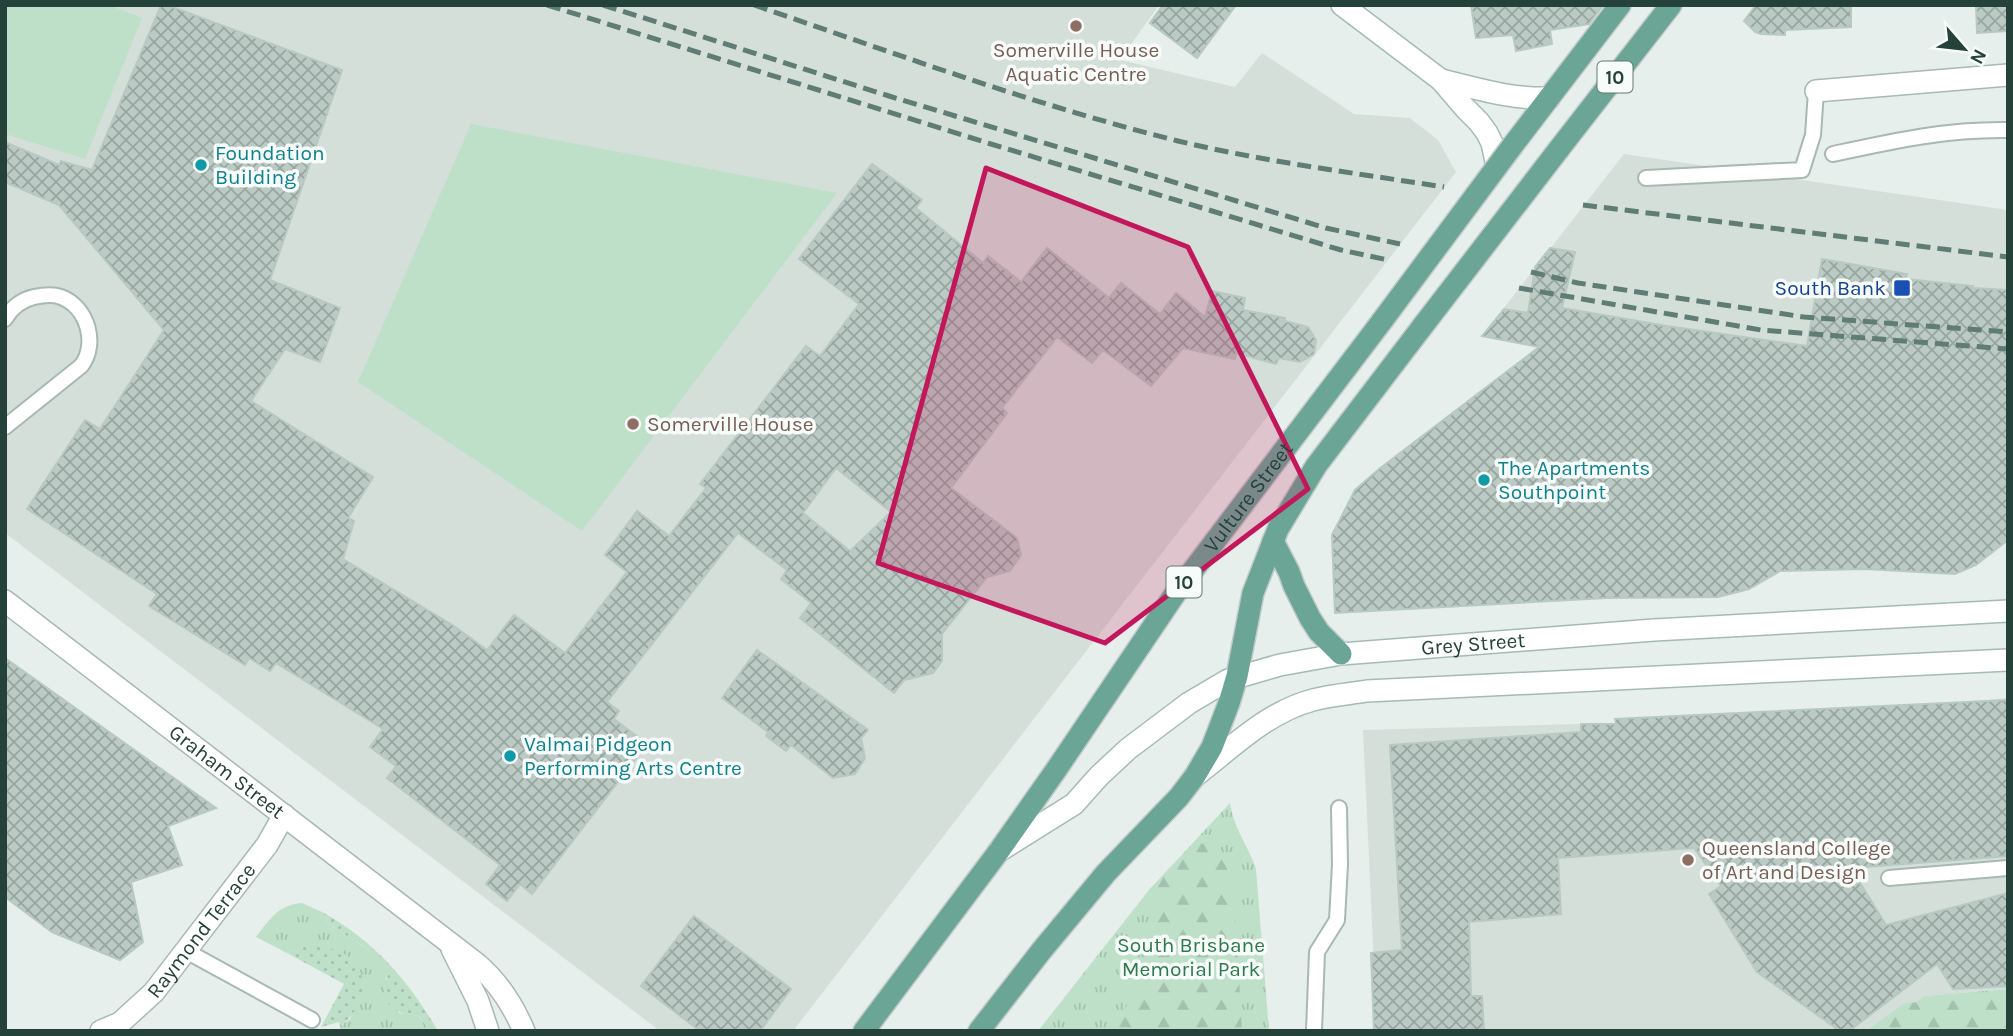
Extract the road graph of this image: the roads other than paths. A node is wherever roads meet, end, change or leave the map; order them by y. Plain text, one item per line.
1 (1342, 5) edge
2 (1620, 5) edge
3 (1671, 5) edge
4 (2008, 75) edge
5 (1441, 80) junction
6 (1816, 91) joint
7 (1549, 98) junction
8 (2008, 130) edge
9 (1502, 144) junction
10 (1833, 154) dead end
11 (1646, 178) dead end
12 (5, 319) edge
13 (5, 427) edge
14 (1273, 541) junction
15 (5, 601) edge
16 (2008, 611) edge
17 (1341, 654) junction
18 (2008, 660) edge
19 (1237, 677) junction
20 (1195, 775) junction
21 (1339, 808) dead end
22 (284, 815) junction
23 (999, 851) junction
24 (2008, 868) edge
25 (1889, 878) dead end
26 (447, 941) junction
27 (186, 951) junction
28 (312, 1020) dead end
29 (101, 1031) edge
30 (488, 1031) edge
31 (524, 1031) edge
32 (864, 1031) edge
33 (979, 1031) edge
34 (1314, 1031) edge

1 - 5 street
2 - 7 main road, Vulture Street / 10
3 - 14 main road, Vulture Street / 10, bridge
4 - 6 street
5 - 7 street
5 - 9 street
6 - 11 lane
7 - 9 main road, Vulture Street / 10
8 - 10 lane
9 - 23 main road, Vulture Street / 10, bridge
12 - 13 lane
14 - 17 main road
14 - 19 main road, Vulture Street / 10
15 - 22 street, Graham Street
16 - 17 street, Grey Street
17 - 19 street, Grey Street
18 - 20 street, Grey Street
19 - 20 main road, Vulture Street / 10
19 - 23 street, Grey Street
20 - 33 main road, Vulture Street / 10
21 - 34 lane
22 - 26 street, Graham Street
22 - 27 street, Raymond Terrace
23 - 32 main road, Vulture Street / 10
24 - 25 lane
26 - 30 street, Graham Street
26 - 31 street, Graham Street
27 - 28 lane
27 - 29 street, Raymond Terrace

